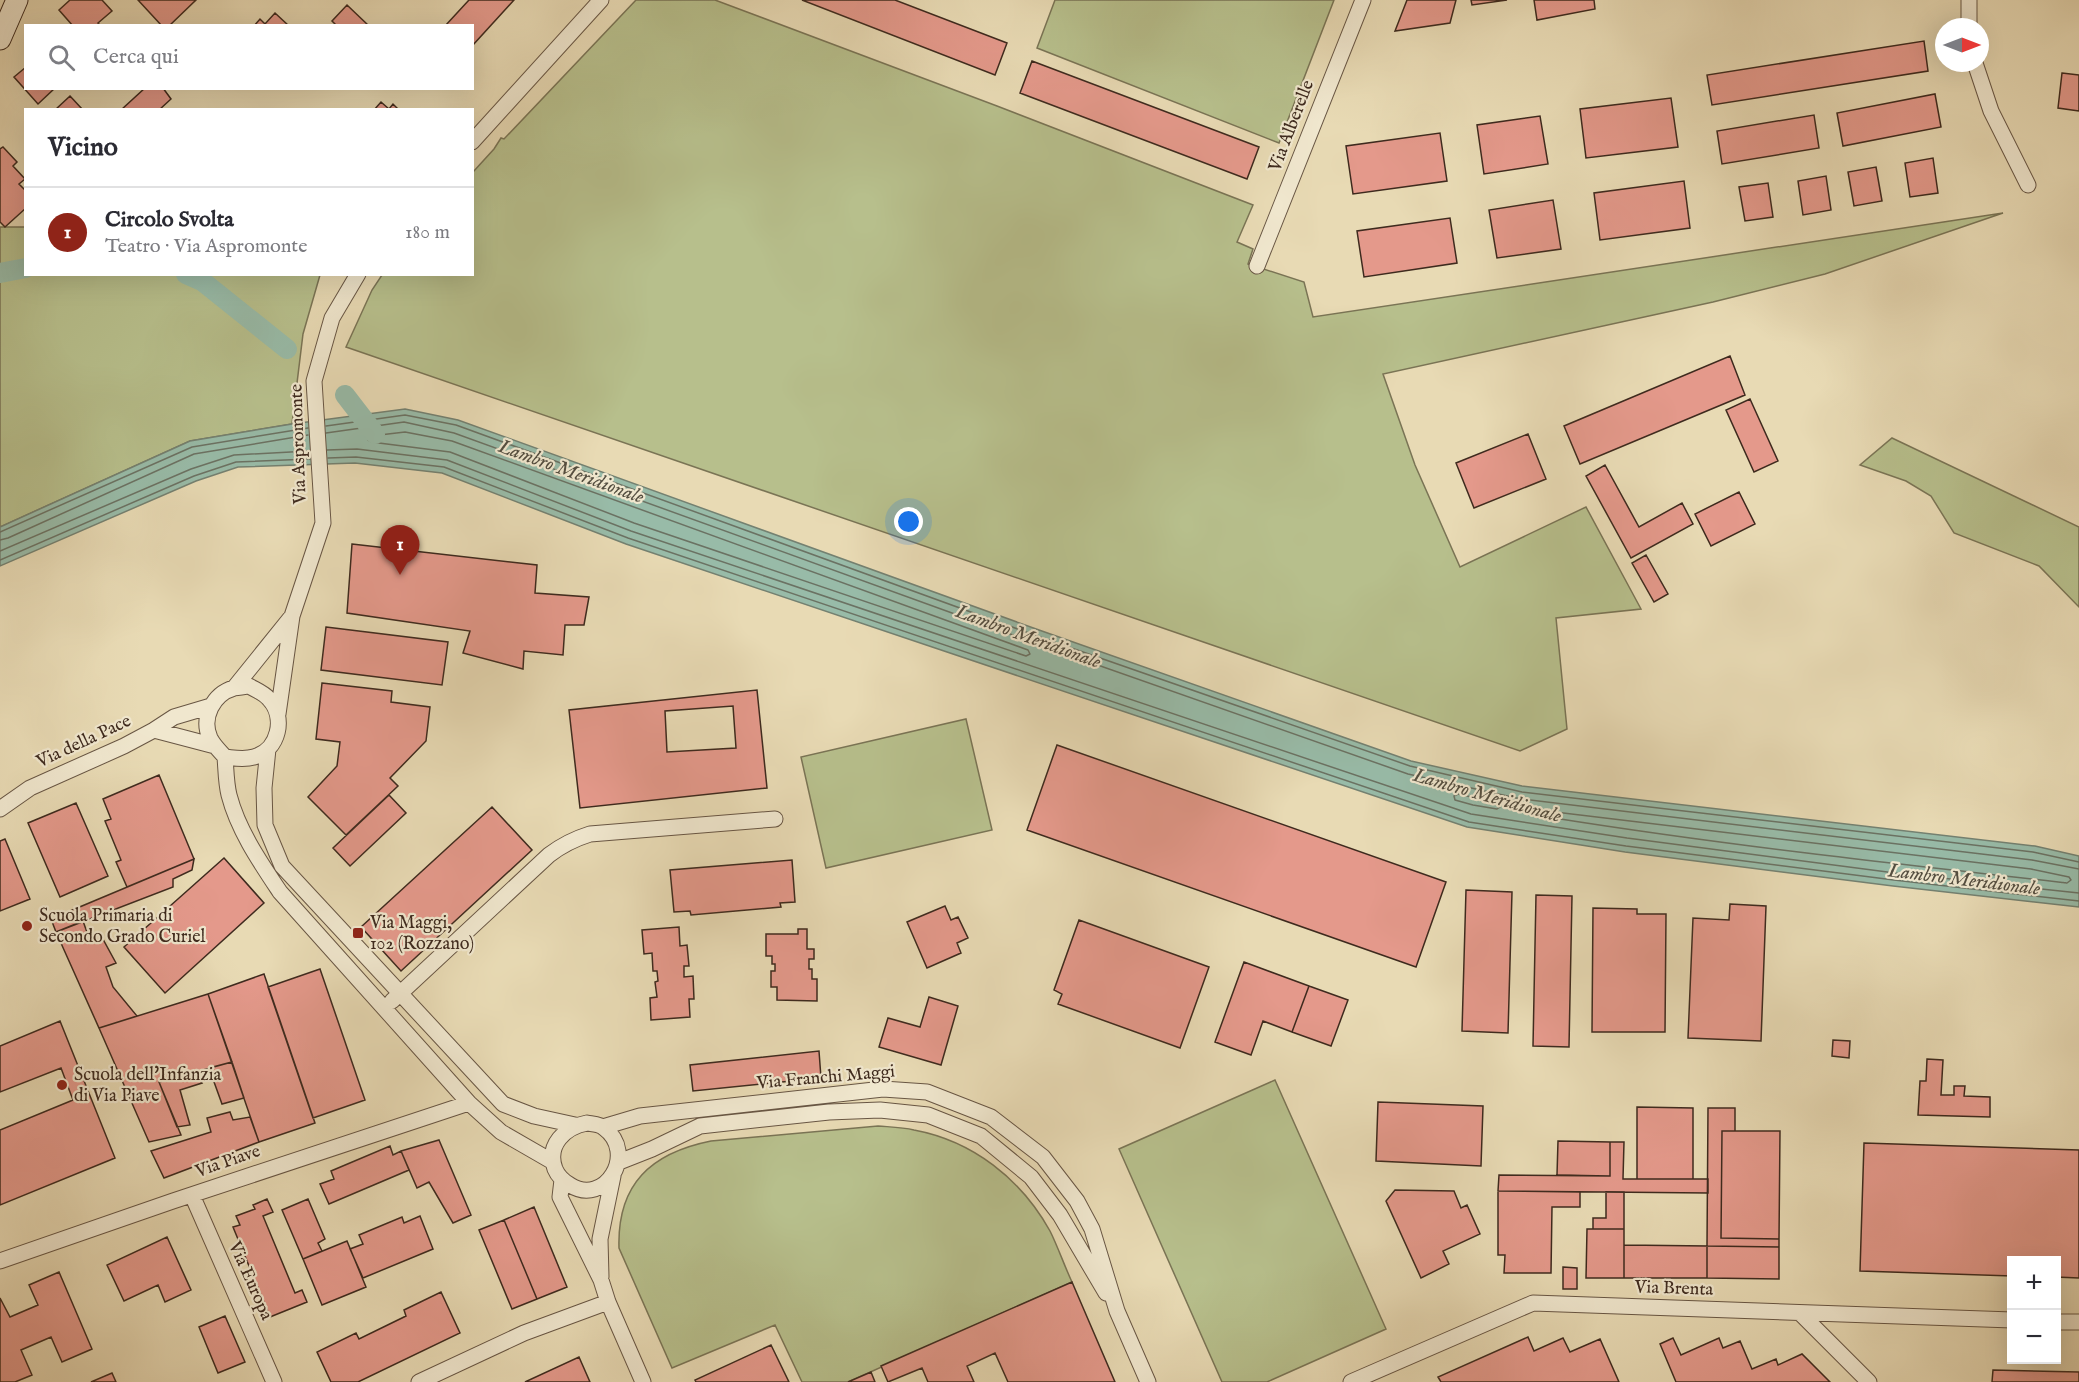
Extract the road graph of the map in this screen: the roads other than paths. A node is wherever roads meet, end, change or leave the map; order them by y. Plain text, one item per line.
1 (17, 0) edge
2 (601, 0) edge
3 (1363, 0) edge
4 (1970, 0) edge
5 (1969, 18) edge
6 (0, 39) edge
7 (1978, 72) edge
8 (474, 140) edge
9 (2028, 185) dead end
10 (1257, 266) dead end
11 (357, 276) edge
12 (292, 616) junction
13 (234, 688) junction
14 (212, 706) junction
15 (278, 714) junction
16 (154, 730) junction
17 (268, 749) junction
18 (220, 751) junction
19 (0, 809) edge
20 (775, 819) dead end
21 (399, 994) junction
22 (384, 1007) junction
23 (469, 1103) junction
24 (574, 1125) junction
25 (603, 1127) junction
26 (553, 1162) junction
27 (616, 1169) junction
28 (562, 1180) junction
29 (192, 1195) junction
30 (0, 1261) edge
31 (601, 1280) junction
32 (608, 1302) junction
33 (1117, 1311) junction
34 (1801, 1314) junction
35 (2007, 1320) edge
36 (2061, 1322) edge
37 (2079, 1323) edge
38 (274, 1382) edge
39 (419, 1382) edge
40 (643, 1382) edge
41 (1148, 1382) edge
42 (1352, 1382) edge
43 (1869, 1382) edge

1 - 6 main road
2 - 8 street
3 - 10 street, Via Alberelle
4 - 5 street
7 - 9 street
11 - 12 street, Via Aspromonte
12 - 13 street, Via Aspromonte
12 - 15 street, Via Aspromonte
13 - 14 street
13 - 15 street
14 - 16 street, Via della Pace
14 - 18 street
15 - 17 street
16 - 18 street, Via della Pace
16 - 19 street, Via della Pace
17 - 18 street
17 - 21 street
18 - 22 street
20 - 21 street
21 - 22 street
21 - 24 street
22 - 23 street
23 - 26 street
23 - 29 street, Via Piave
24 - 25 street
24 - 26 street
25 - 27 street
25 - 33 street, Via Franchi Maggi
26 - 28 street
27 - 28 street
27 - 31 street
27 - 33 street, Via Franchi Maggi
28 - 31 street
29 - 30 street, Via Piave
29 - 38 street, Via Europa
31 - 32 street
32 - 39 street
32 - 40 street
33 - 41 street, Via Franchi Maggi
34 - 35 street, Via Brenta
34 - 42 street, Via Brenta
34 - 43 street
36 - 37 street

